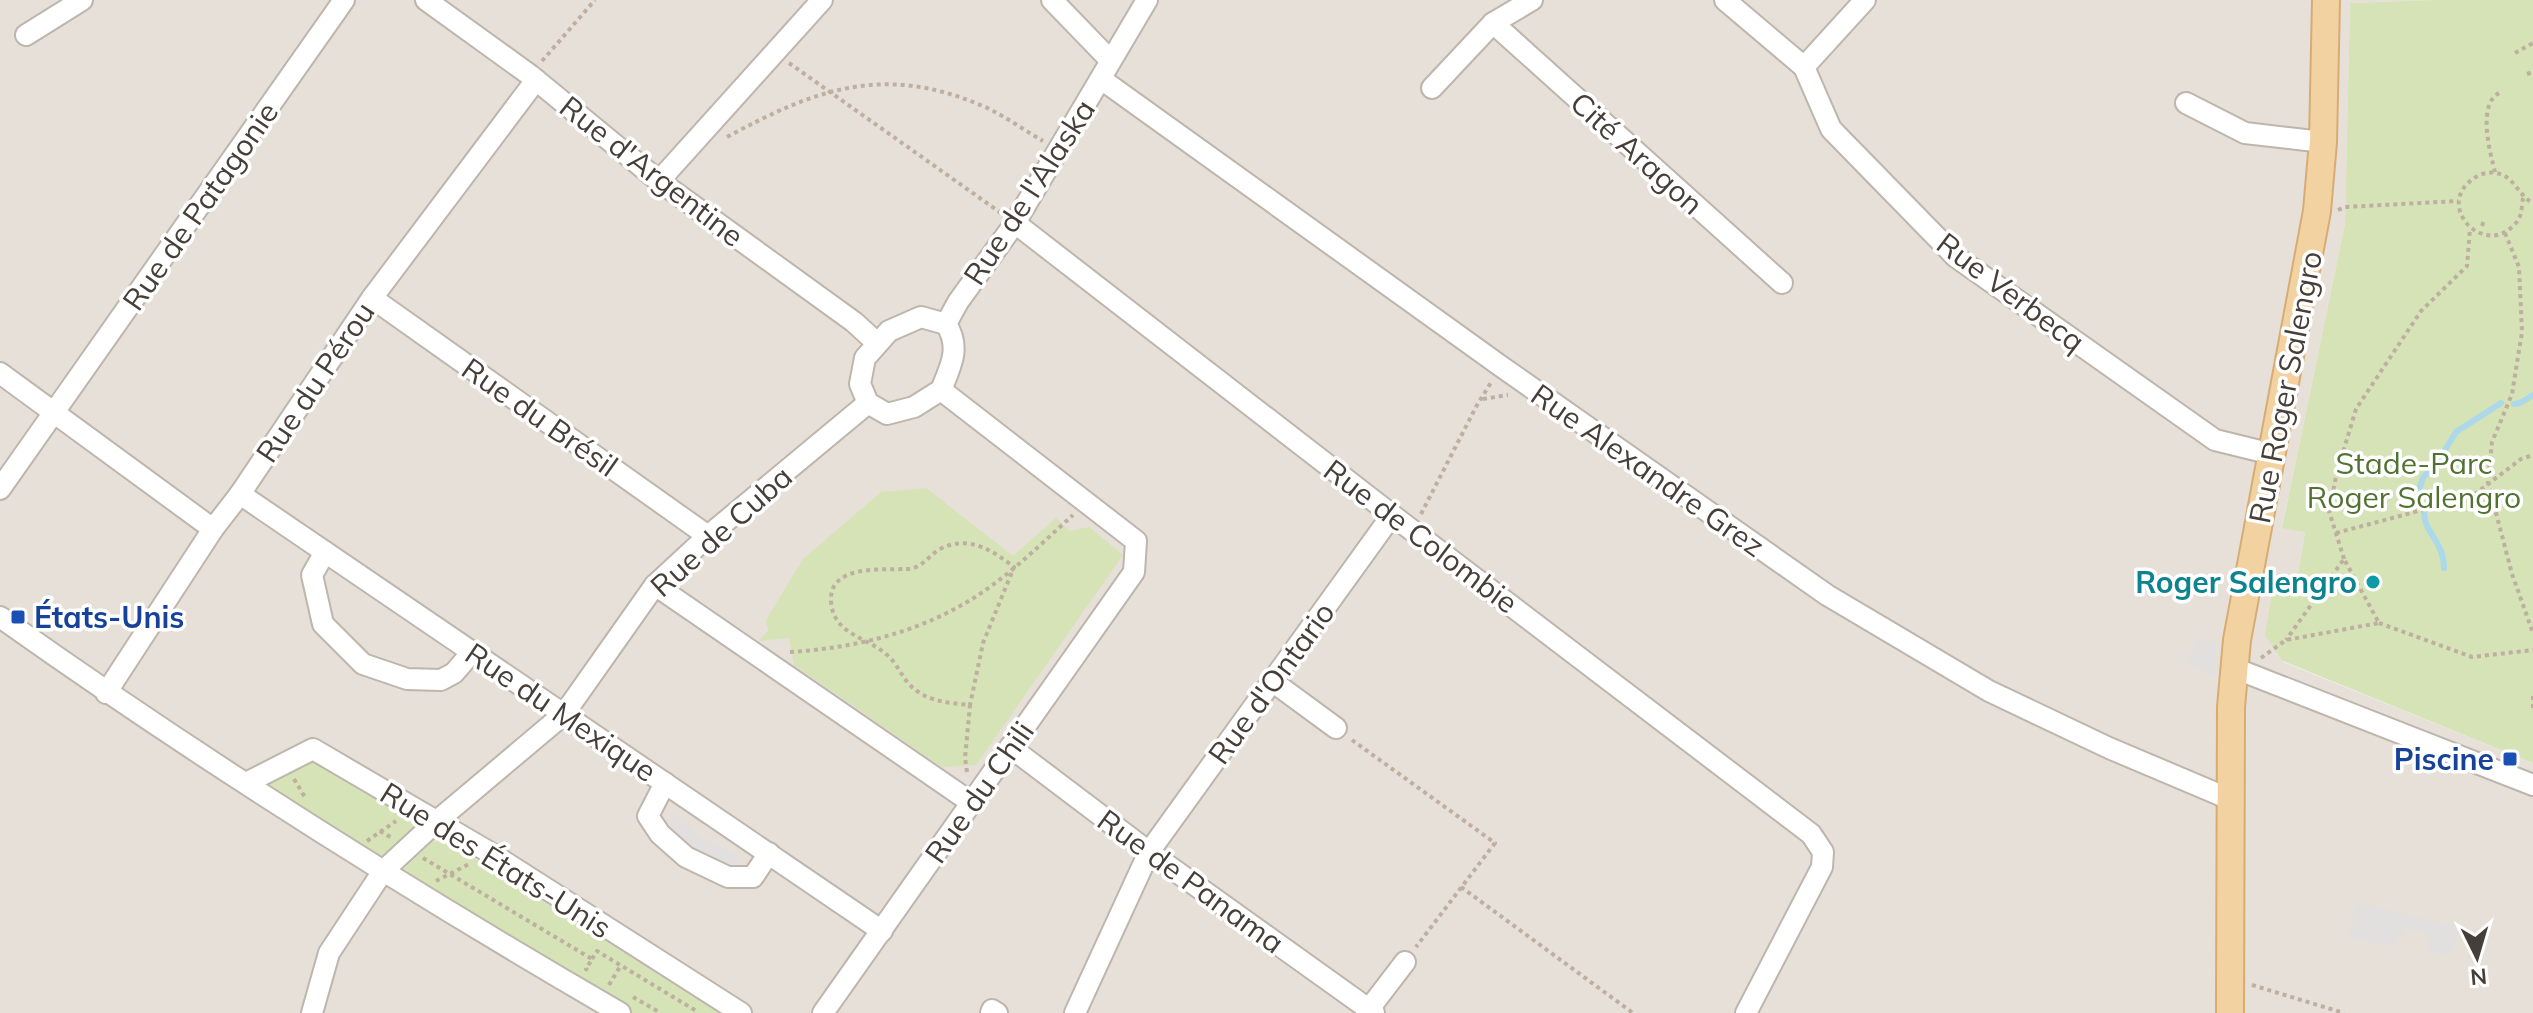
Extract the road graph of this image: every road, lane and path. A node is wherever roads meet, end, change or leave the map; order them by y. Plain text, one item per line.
1 (82, 0) edge
2 (344, 0) edge
3 (426, 0) edge
4 (595, 0) edge
5 (822, 0) edge
6 (1052, 0) edge
7 (1147, 0) edge
8 (1532, 0) edge
9 (1725, 0) edge
10 (1865, 0) edge
11 (2326, 0) edge
12 (1493, 23) junction
13 (26, 35) dead end
14 (2533, 43) edge
15 (774, 53) junction
16 (2515, 53) dead end
17 (1110, 60) junction
18 (1804, 67) junction
19 (533, 77) junction
20 (1101, 79) junction
21 (1432, 88) dead end
22 (829, 92) junction
23 (2499, 93) dead end
24 (2186, 103) dead end
25 (2323, 142) junction
26 (714, 144) dead end
27 (1059, 150) junction
28 (2495, 172) junction
29 (659, 181) junction
30 (2523, 198) junction
31 (2458, 201) junction
32 (2533, 203) edge
33 (2317, 211) junction
34 (1015, 223) junction
35 (2470, 229) junction
36 (2505, 233) junction
37 (1782, 283) dead end
38 (372, 298) junction
39 (946, 324) junction
40 (877, 343) junction
41 (1502, 367) junction
42 (0, 373) edge
43 (941, 390) junction
44 (1510, 394) dead end
45 (1483, 399) junction
46 (868, 403) junction
47 (55, 413) junction
48 (2272, 454) junction
49 (2533, 455) edge
50 (2488, 482) junction
51 (0, 489) edge
52 (240, 494) junction
53 (1087, 503) junction
54 (1392, 515) junction
55 (213, 529) junction
56 (1413, 531) junction
57 (2336, 533) junction
58 (708, 536) junction
59 (325, 552) junction
60 (2344, 559) junction
61 (1014, 567) junction
62 (655, 585) junction
63 (0, 617) edge
64 (2379, 623) junction
65 (2533, 633) edge
66 (2286, 640) junction
67 (872, 642) junction
68 (2533, 650) edge
69 (473, 651) junction
70 (754, 653) junction
71 (2234, 668) junction
72 (2259, 676) junction
73 (1272, 681) junction
74 (106, 693) junction
75 (2533, 696) edge
76 (970, 705) junction
77 (2533, 712) edge
78 (564, 714) junction
79 (1336, 728) joint
80 (1010, 747) junction
81 (285, 763) junction
82 (246, 783) junction
83 (665, 783) junction
84 (2533, 785) edge
85 (307, 800) dead end
86 (2232, 800) junction
87 (972, 803) junction
88 (415, 809) junction
89 (437, 821) junction
90 (358, 831) dead end
91 (380, 831) junction
92 (371, 838) junction
93 (407, 849) junction
94 (352, 851) junction
95 (489, 852) junction
96 (1149, 852) junction
97 (769, 853) junction
98 (383, 871) junction
99 (451, 874) junction
100 (1461, 887) junction
101 (416, 891) junction
102 (882, 931) junction
103 (632, 946) junction
104 (592, 959) junction
105 (1405, 962) joint
106 (621, 965) junction
107 (2231, 979) junction
108 (623, 990) dead end
109 (610, 1003) edge
110 (1371, 1011) edge
111 (312, 1013) edge
112 (661, 1013) edge
113 (700, 1013) edge
114 (741, 1013) edge
115 (823, 1013) edge
116 (991, 1013) edge
117 (997, 1013) edge
118 (1075, 1013) edge
119 (1633, 1013) edge
120 (1746, 1013) edge
121 (2230, 1013) edge
122 (2344, 1013) edge

1 - 13 street
2 - 47 street, Rue de Patagonie
3 - 19 street, Rue d'Argentine
4 - 19 path
5 - 15 street
6 - 17 street
7 - 17 street, Rue de l'Alaska
8 - 12 street
9 - 18 street
10 - 18 street
11 - 25 main road, Rue Roger Salengro
12 - 21 street
12 - 37 street, Cité Aragon
14 - 16 path
15 - 22 path
15 - 29 street
17 - 20 street, Rue de l'Alaska
18 - 48 street, Rue Verbecq
19 - 29 street, Rue d'Argentine
19 - 38 street, Rue du Pérou
20 - 27 street, Rue de l'Alaska
20 - 41 street, Rue Alexandre Grez
22 - 26 path
22 - 27 path
22 - 34 path
23 - 28 path
24 - 25 street
25 - 33 main road, Rue Roger Salengro
27 - 34 street, Rue de l'Alaska
28 - 30 path
28 - 31 path
29 - 40 street, Rue d'Argentine
30 - 32 path
30 - 36 path
31 - 33 path
31 - 35 path
33 - 48 main road, Rue Roger Salengro
34 - 39 street, Rue de l'Alaska
34 - 54 street, Rue de Colombie
35 - 36 path
35 - 57 path
36 - 50 path
38 - 52 street, Rue du Pérou
38 - 58 street, Rue du Brésil
39 - 40 street
39 - 43 street
40 - 46 street
41 - 45 path
41 - 86 street, Rue Alexandre Grez
42 - 47 street
43 - 46 street
43 - 53 street
44 - 45 path
45 - 56 path
46 - 58 street, Rue de Cuba
47 - 51 street, Rue de Patagonie
47 - 55 street
48 - 71 main road, Rue Roger Salengro
49 - 50 path
50 - 57 path
50 - 65 path
52 - 55 street, Rue du Pérou
52 - 59 street, Rue du Mexique
53 - 61 path
53 - 80 street, Rue du Chili
54 - 56 street, Rue de Colombie
54 - 73 street, Rue d'Ontario
55 - 74 street, Rue du Pérou
56 - 120 street, Rue de Colombie
57 - 60 path
58 - 62 street, Rue de Cuba
59 - 69 street, Rue du Mexique
59 - 69 street
60 - 64 path
60 - 66 path
61 - 67 path
61 - 67 path
61 - 76 path
62 - 70 street
62 - 78 street, Rue de Cuba
63 - 74 street
64 - 66 path
64 - 68 path
66 - 72 path
67 - 70 path
67 - 76 path
69 - 78 street, Rue du Mexique
70 - 87 street
71 - 72 street
71 - 86 main road, Rue Roger Salengro
72 - 84 street
73 - 79 street
73 - 96 street, Rue d'Ontario
74 - 82 street
75 - 77 path
76 - 87 path
78 - 83 street, Rue du Mexique
78 - 89 street, Rue de Cuba
79 - 100 path
80 - 87 street, Rue du Chili
80 - 96 street, Rue de Panama
81 - 82 street, Rue des États-Unis
81 - 85 path
81 - 88 street, Rue des États-Unis
82 - 94 street
83 - 97 street, Rue du Mexique
83 - 97 street
86 - 107 main road, Rue Roger Salengro
87 - 102 street, Rue du Chili
88 - 89 street, Rue des États-Unis
88 - 91 path
89 - 93 street, Rue de Cuba
89 - 95 street, Rue des États-Unis
90 - 92 path
91 - 92 path
91 - 93 path
92 - 94 path
93 - 98 street, Rue de Cuba
93 - 99 path
94 - 98 street
95 - 99 path
95 - 103 street, Rue des États-Unis
96 - 110 street, Rue de Panama
96 - 118 street, Rue d'Ontario
97 - 102 street, Rue du Mexique
98 - 101 street
98 - 111 street, Rue de Cuba
99 - 101 path
99 - 104 path
100 - 105 path
100 - 119 path
101 - 109 street
102 - 115 street, Rue du Chili
103 - 106 path
103 - 114 street, Rue des États-Unis
104 - 106 path
104 - 109 path
105 - 110 street
106 - 109 path
106 - 113 path
107 - 121 main road, Rue Roger Salengro
107 - 122 path
108 - 112 path
116 - 117 street

